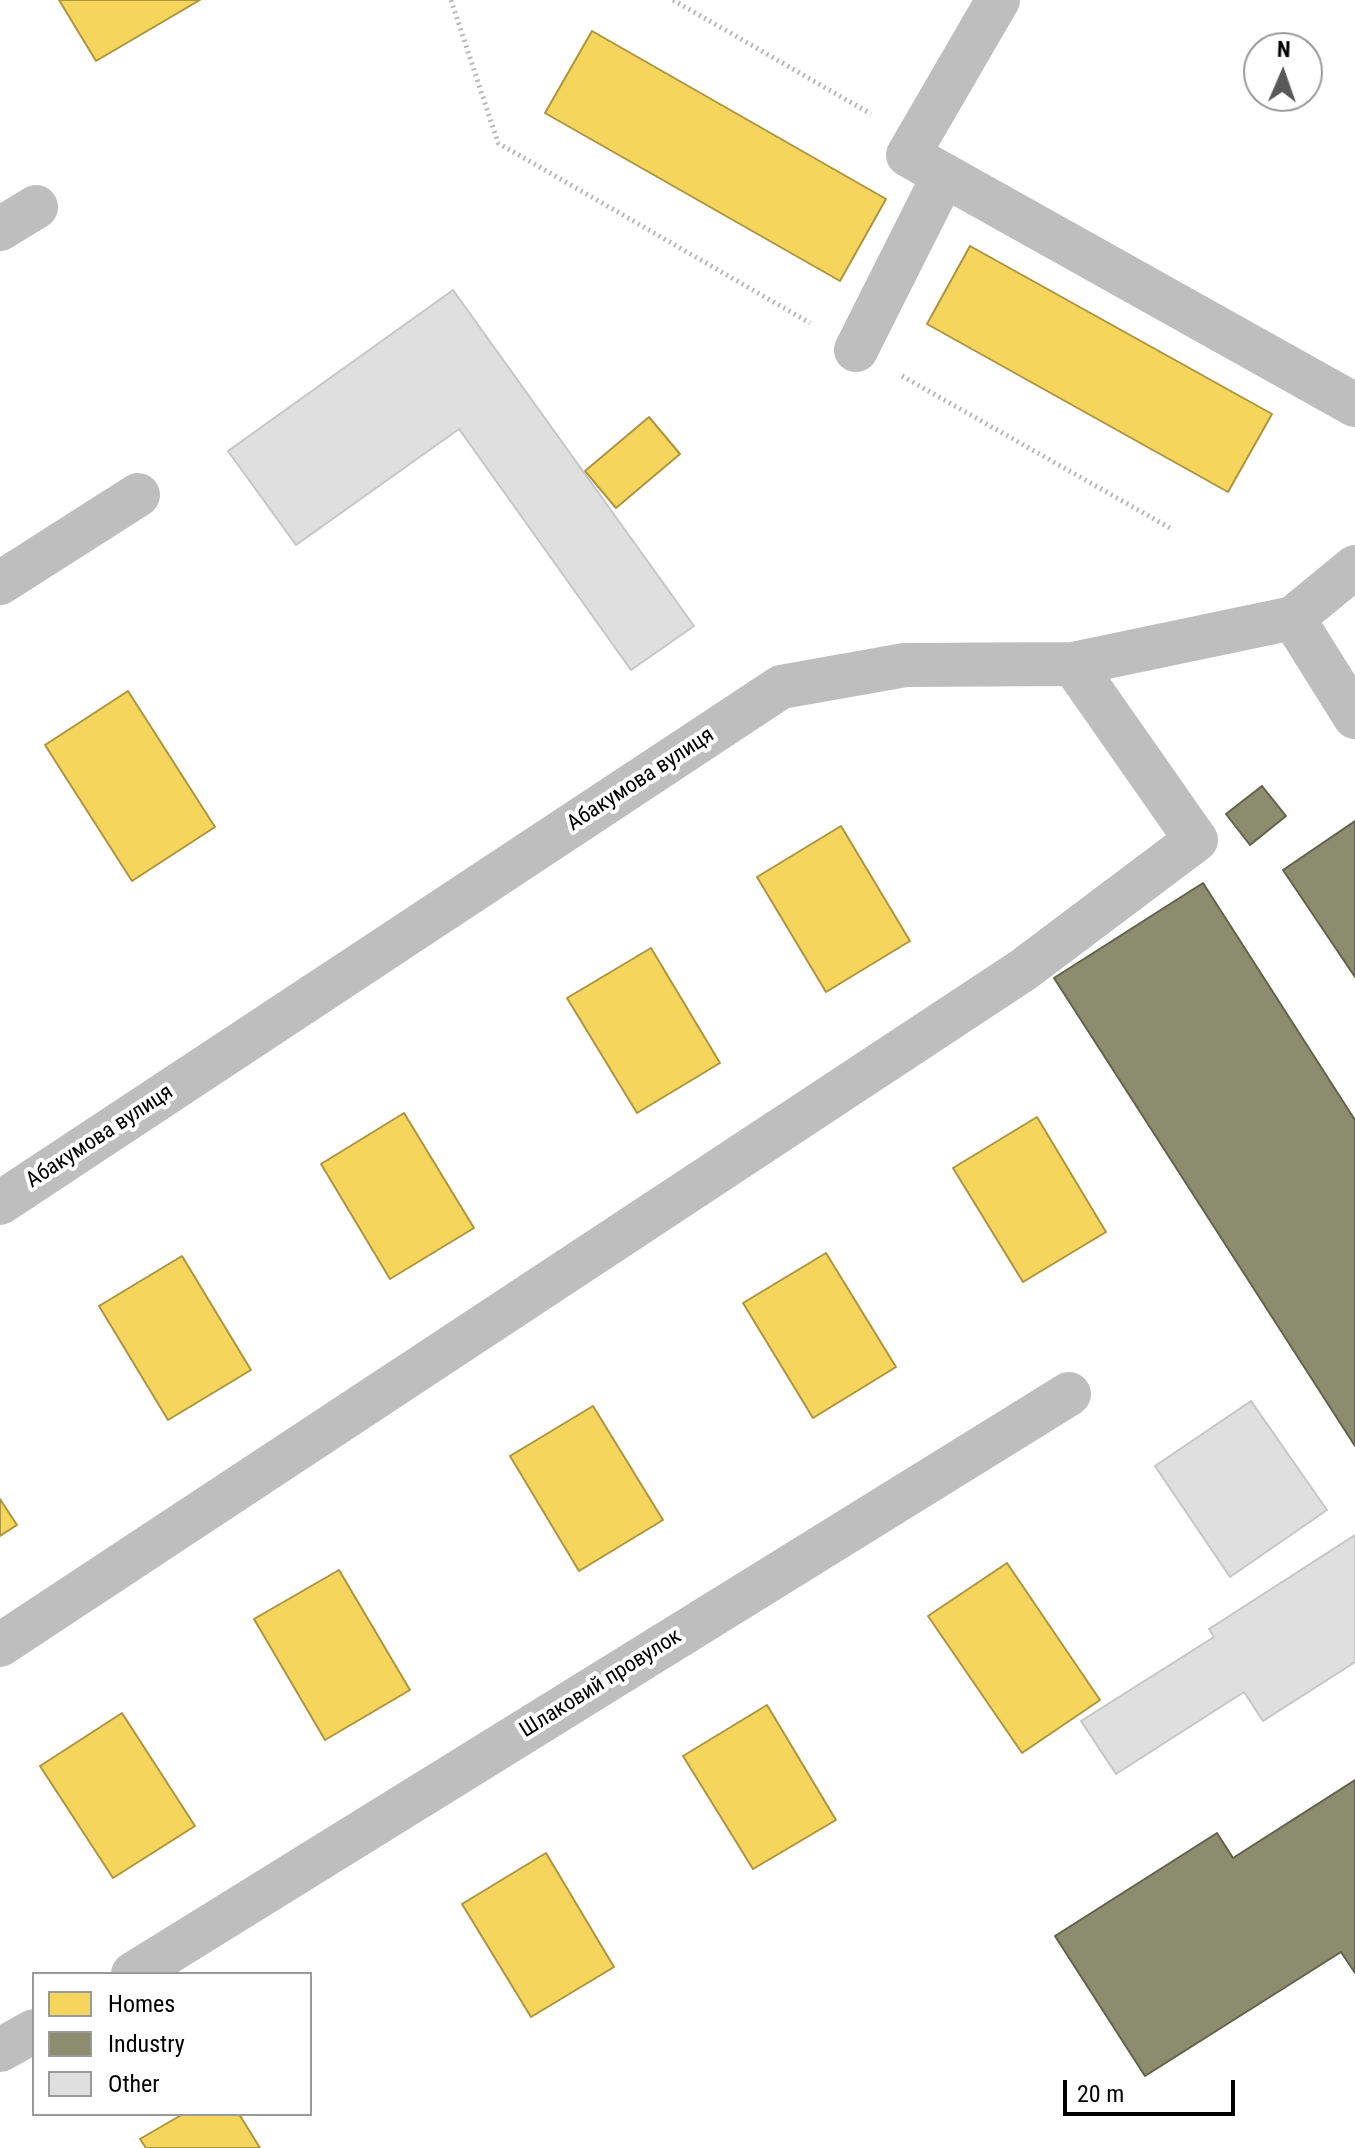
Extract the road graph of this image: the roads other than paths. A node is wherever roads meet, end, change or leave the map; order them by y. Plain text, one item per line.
1 (998, 0) edge
2 (944, 175) junction
3 (856, 350) road end
4 (1355, 405) edge
5 (138, 495) dead end
6 (1355, 567) edge
7 (0, 583) edge
8 (1293, 618) junction
9 (1073, 664) junction
10 (1355, 717) edge
11 (0, 1203) edge
12 (1069, 1394) dead end
13 (0, 1645) edge
14 (136, 1972) edge
15 (32, 2032) edge
16 (0, 2050) edge

1 - 2 street
2 - 3 street
2 - 4 street
5 - 7 street
6 - 8 street, Абакумова вулиця
8 - 9 street, Абакумова вулиця
8 - 10 street
9 - 11 street, Абакумова вулиця
9 - 13 street
12 - 14 street, Шлаковий провулок
15 - 16 street

